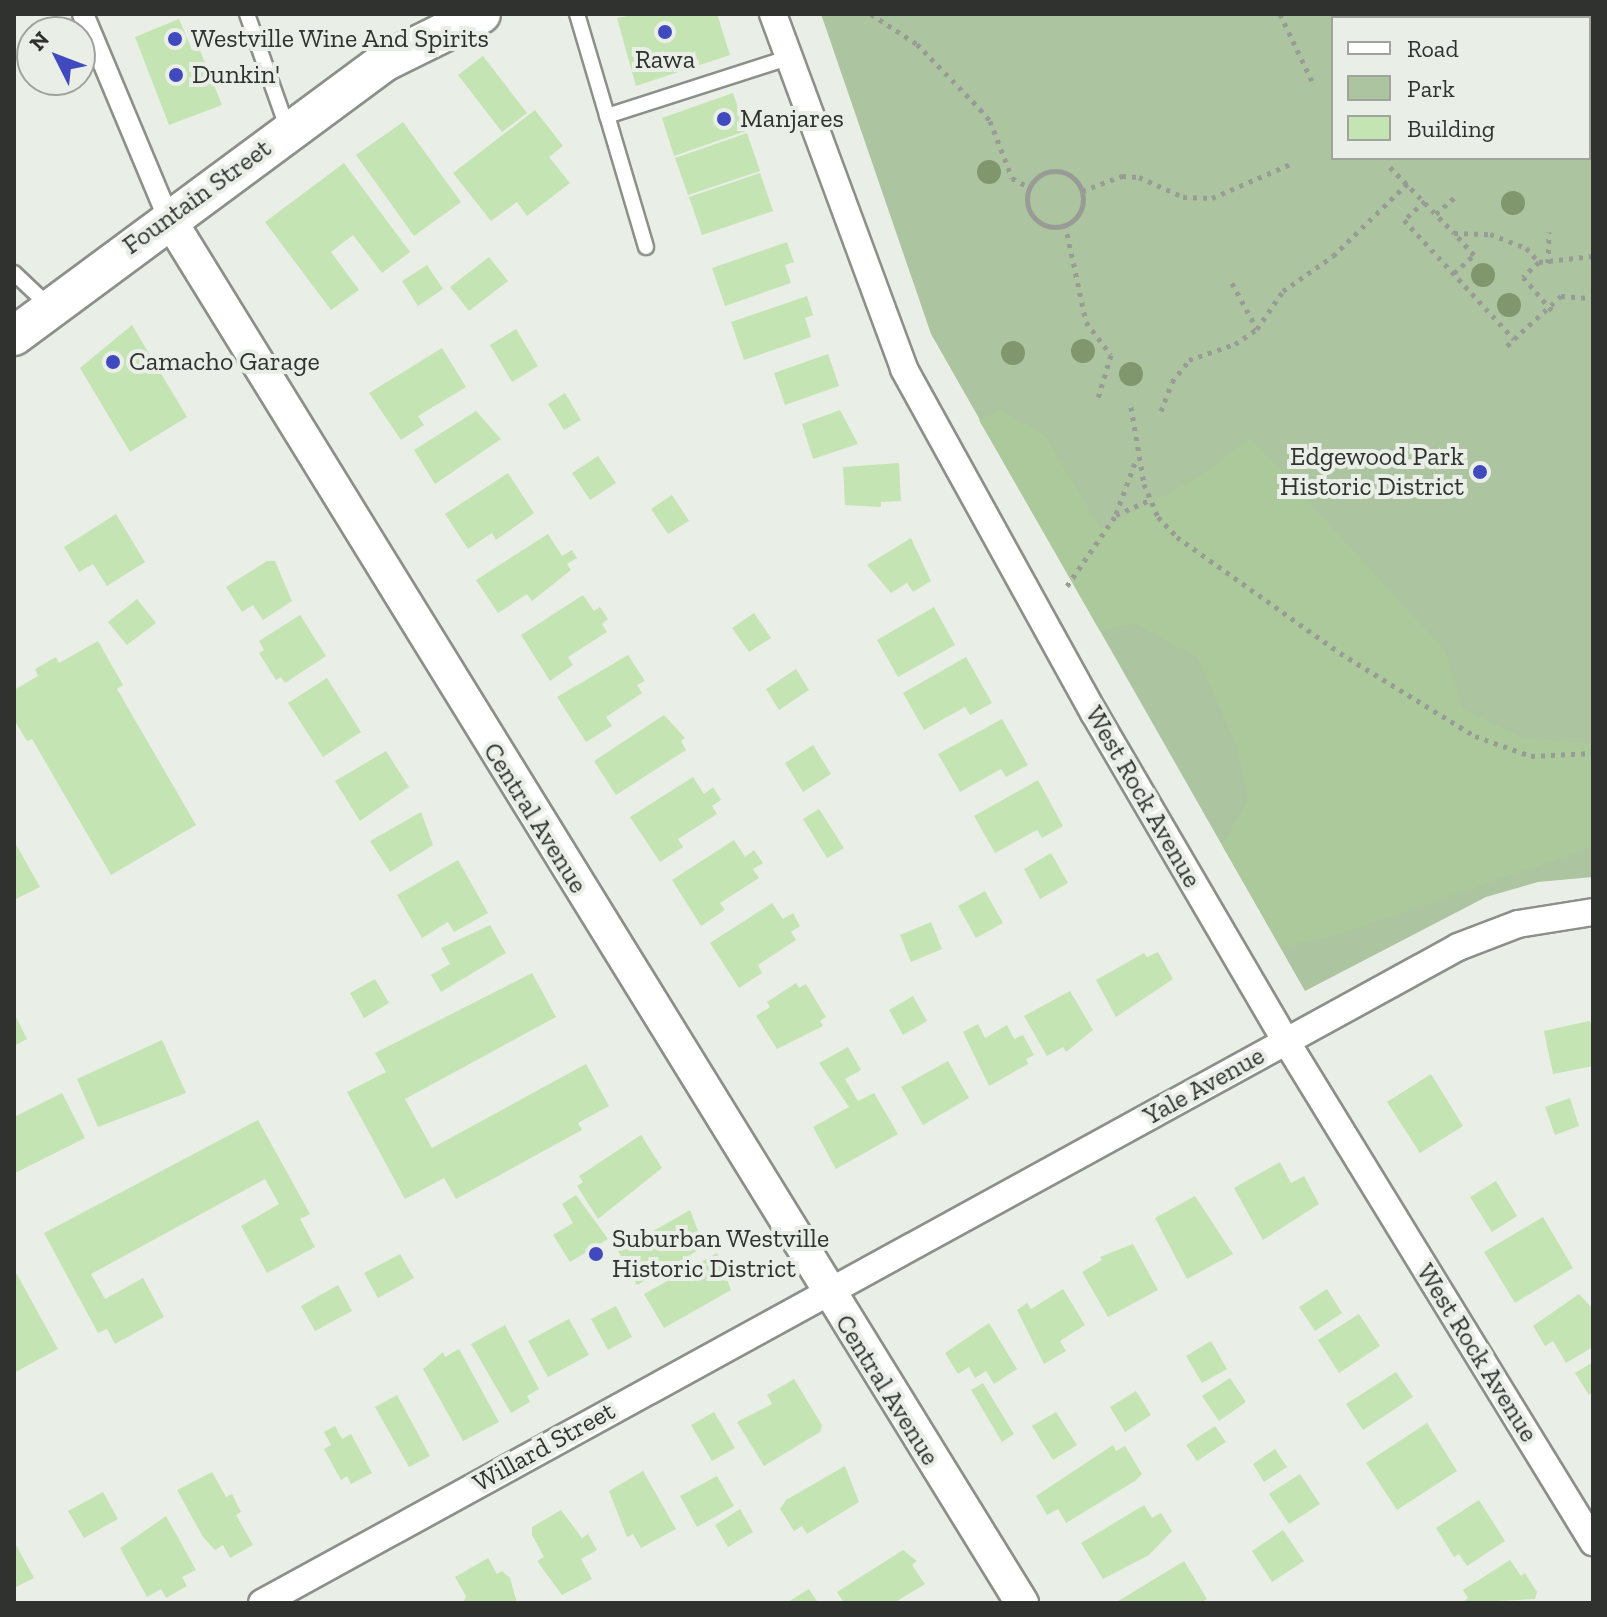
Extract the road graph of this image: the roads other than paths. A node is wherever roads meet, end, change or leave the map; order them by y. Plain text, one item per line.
1 (83, 14) edge
2 (247, 14) edge
3 (418, 14) edge
4 (481, 14) edge
5 (577, 14) edge
6 (773, 14) edge
7 (788, 58) junction
8 (384, 62) junction
9 (607, 116) junction
10 (289, 130) junction
11 (168, 217) junction
12 (646, 247) dead end
13 (14, 273) edge
14 (50, 307) junction
15 (14, 336) edge
16 (1593, 912) edge
17 (1286, 1041) junction
18 (825, 1290) junction
19 (1593, 1542) edge
20 (262, 1603) edge
21 (1022, 1603) edge

1 - 11 street, Central Avenue
2 - 10 lane
3 - 8 main road, Fountain Street
4 - 8 main road, Fountain Street
5 - 9 lane
6 - 7 street, West Rock Avenue
7 - 9 lane
7 - 17 street, West Rock Avenue
8 - 10 main road, Fountain Street
9 - 12 lane
10 - 11 main road, Fountain Street
11 - 14 main road, Fountain Street
11 - 18 street, Central Avenue
13 - 14 lane
14 - 15 main road, Fountain Street
16 - 17 street, Yale Avenue
17 - 18 street, Yale Avenue
17 - 19 street, West Rock Avenue
18 - 20 street, Willard Street
18 - 21 street, Central Avenue

